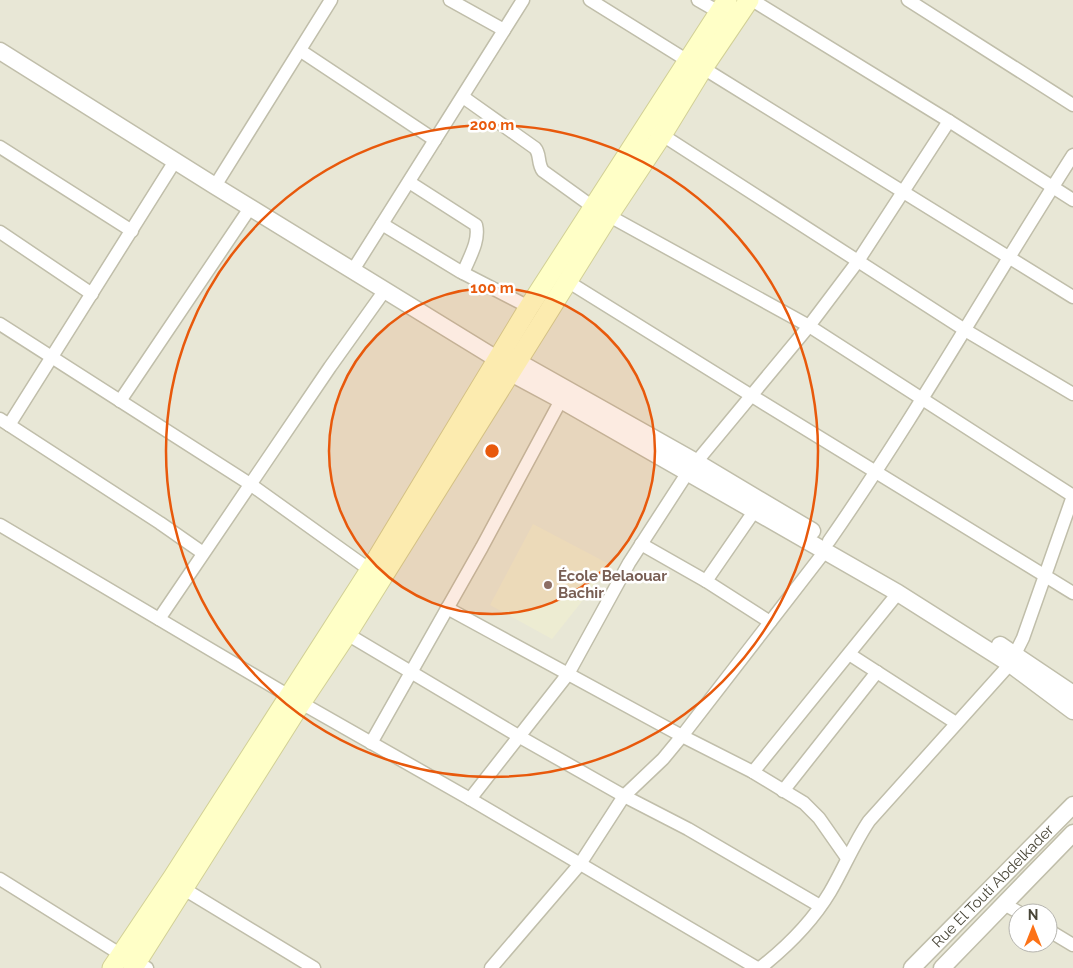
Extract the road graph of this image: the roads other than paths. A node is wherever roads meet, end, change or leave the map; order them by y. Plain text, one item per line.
1 (331, 0) edge
2 (450, 0) edge
3 (523, 0) edge
4 (590, 0) edge
5 (698, 0) edge
6 (751, 0) edge
7 (908, 0) edge
8 (723, 6) edge
9 (504, 30) junction
10 (0, 51) edge
11 (301, 51) junction
12 (695, 64) junction
13 (463, 97) junction
14 (1073, 105) edge
15 (949, 121) junction
16 (645, 126) junction
17 (662, 135) junction
18 (435, 140) junction
19 (0, 147) edge
20 (1073, 155) edge
21 (175, 161) junction
22 (409, 182) junction
23 (215, 186) junction
24 (1052, 187) junction
25 (904, 192) junction
26 (1073, 200) edge
27 (250, 208) junction
28 (601, 211) junction
29 (382, 224) junction
30 (132, 231) junction
31 (0, 232) edge
32 (1008, 257) junction
33 (858, 261) junction
34 (353, 270) junction
35 (463, 273) junction
36 (567, 280) junction
37 (385, 290) junction
38 (92, 294) junction
39 (1073, 297) edge
40 (529, 308) junction
41 (0, 324) edge
42 (810, 326) junction
43 (965, 330) junction
44 (52, 358) junction
45 (503, 361) junction
46 (1073, 394) edge
47 (752, 396) junction
48 (922, 398) junction
49 (561, 400) junction
50 (120, 401) junction
51 (4, 422) edge
52 (692, 467) junction
53 (877, 472) junction
54 (250, 484) junction
55 (1073, 496) edge
56 (755, 510) junction
57 (0, 525) edge
58 (641, 544) junction
59 (827, 546) junction
60 (204, 553) junction
61 (370, 570) junction
62 (1046, 576) junction
63 (706, 581) junction
64 (898, 593) junction
65 (1073, 593) edge
66 (447, 608) junction
67 (159, 619) junction
68 (770, 622) junction
69 (347, 634) junction
70 (849, 654) junction
71 (1013, 659) junction
72 (411, 671) junction
73 (877, 672) junction
74 (568, 674) junction
75 (1073, 694) edge
76 (295, 699) junction
77 (1073, 711) edge
78 (956, 723) junction
79 (682, 736) junction
80 (520, 737) junction
81 (371, 743) junction
82 (753, 772) junction
83 (783, 791) junction
84 (624, 796) junction
85 (470, 800) junction
86 (1073, 805) edge
87 (1070, 843) edge
88 (847, 858) junction
89 (580, 864) junction
90 (0, 879) edge
91 (184, 889) junction
92 (1004, 904) junction
93 (820, 906) junction
94 (1008, 906) edge
95 (1058, 936) edge
96 (1073, 945) edge
97 (130, 964) edge
98 (946, 967) edge
99 (314, 968) edge
100 (491, 968) edge
101 (759, 968) edge
102 (912, 968) edge

1 - 11 street
2 - 9 street
3 - 9 street
4 - 12 street
5 - 8 street
6 - 12 main road
6 - 15 street
7 - 14 street
8 - 12 main road
9 - 13 street
10 - 21 street
11 - 18 street
11 - 23 street
12 - 16 main road
12 - 17 main road
12 - 25 street
13 - 18 street
13 - 28 street
15 - 24 street
15 - 25 street
16 - 17 street
16 - 28 main road
17 - 28 main road
17 - 33 street
18 - 22 street
19 - 30 street
20 - 24 street
21 - 23 street
21 - 30 street
22 - 29 street
22 - 35 street
23 - 27 street
24 - 26 street
24 - 32 street
25 - 32 street
25 - 33 street
27 - 34 street
27 - 50 street
28 - 36 main road
28 - 40 main road
28 - 42 street
29 - 34 street
29 - 35 street
30 - 38 street
31 - 38 street
32 - 39 street
32 - 43 street
33 - 42 street
33 - 43 street
34 - 37 street
35 - 40 street
36 - 45 main road
36 - 47 street
37 - 45 street
37 - 54 street
38 - 44 street
40 - 45 main road
41 - 44 street
42 - 47 street
42 - 48 street
43 - 46 street
43 - 48 street
44 - 50 street
44 - 51 street
45 - 49 street
45 - 52 street
45 - 61 main road
45 - 69 main road
47 - 52 street
47 - 53 street
48 - 53 street
48 - 55 street
49 - 52 street
49 - 66 street
50 - 54 street
51 - 60 street
52 - 56 street
52 - 58 street
52 - 59 street
53 - 59 street
53 - 62 street
54 - 60 street
54 - 61 street
55 - 62 street
56 - 59 street
56 - 63 street
57 - 67 street
58 - 63 street
58 - 74 street
59 - 64 street
59 - 68 street
59 - 71 street
60 - 67 street
61 - 76 main road
62 - 65 street
62 - 71 street
63 - 68 street
64 - 70 street
64 - 71 street
66 - 72 street
66 - 74 street
67 - 76 street
68 - 79 street
69 - 72 street
69 - 76 main road
70 - 73 street
70 - 82 street
71 - 75 street
71 - 77 street
71 - 78 street
72 - 80 street
72 - 81 street
73 - 78 street
73 - 83 street
74 - 79 street
74 - 80 street
76 - 81 street
76 - 91 main road
76 - 97 main road
78 - 88 street
79 - 82 street
79 - 84 street
80 - 84 street
80 - 85 street
81 - 85 street
82 - 83 street
83 - 88 street
84 - 89 street
84 - 93 street
85 - 89 street
86 - 102 street, Rue El Touti Abdelkader
87 - 92 street, Rue El Touti Abdelkader
88 - 93 street
89 - 100 street
89 - 101 street
90 - 97 street
91 - 97 main road
91 - 99 street
92 - 94 street
92 - 98 street, Rue El Touti Abdelkader
93 - 101 street
95 - 96 street

